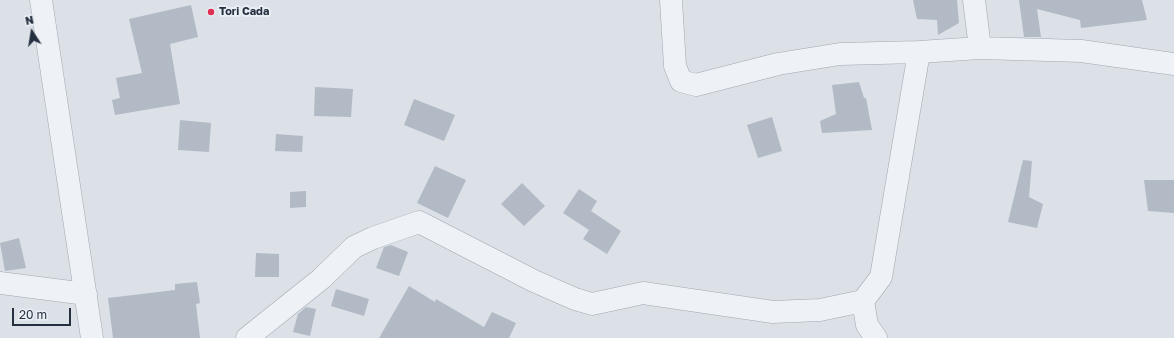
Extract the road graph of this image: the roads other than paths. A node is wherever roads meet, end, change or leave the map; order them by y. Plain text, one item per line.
1 (40, 0) edge
2 (670, 0) edge
3 (974, 0) edge
4 (980, 48) junction
5 (919, 52) junction
6 (1174, 64) edge
7 (0, 283) edge
8 (86, 294) junction
9 (863, 301) junction
10 (92, 338) edge
11 (247, 338) edge
12 (876, 338) edge

1 - 8 street
2 - 5 street
3 - 4 street
4 - 5 street
4 - 6 street
5 - 9 street
7 - 8 street
8 - 10 street
9 - 11 street
9 - 12 street

